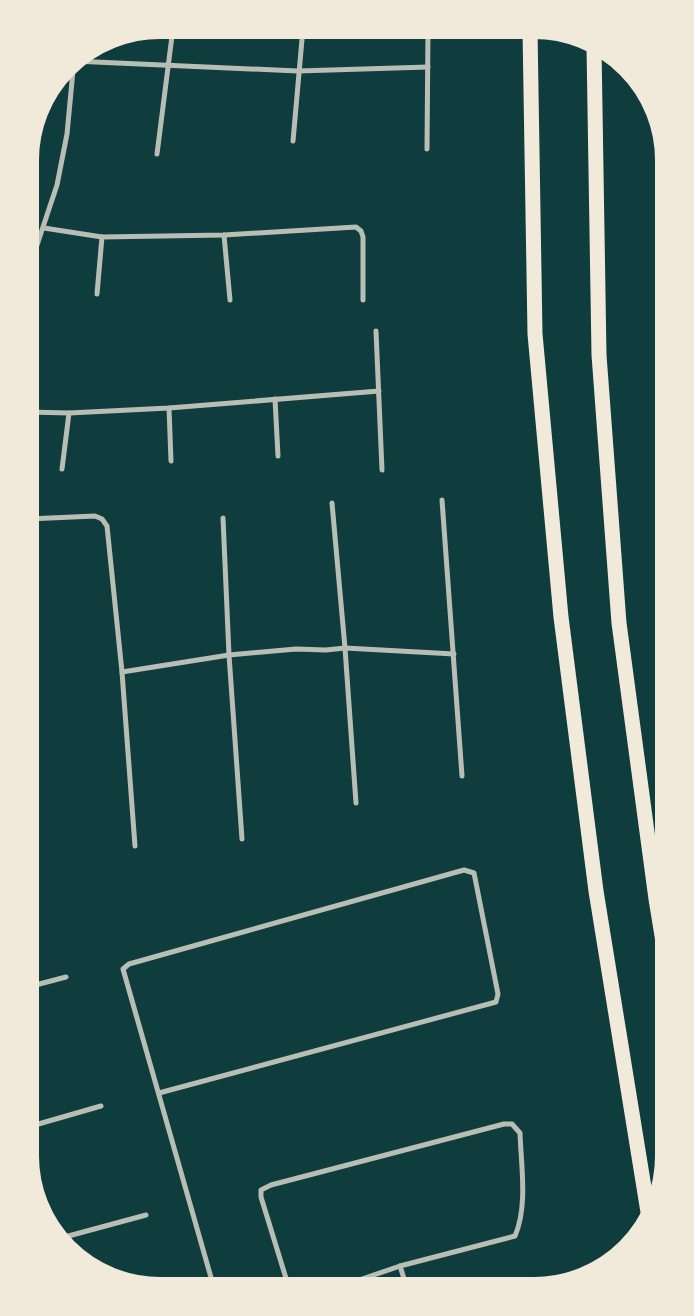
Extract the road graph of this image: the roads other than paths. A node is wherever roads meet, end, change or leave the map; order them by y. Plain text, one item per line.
1 (428, 36) edge
2 (530, 36) edge
3 (172, 37) edge
4 (302, 37) edge
5 (594, 52) edge
6 (86, 61) edge
7 (168, 64) junction
8 (428, 67) junction
9 (298, 71) junction
10 (73, 73) edge
11 (293, 141) dead end
12 (427, 148) dead end
13 (157, 154) dead end
14 (44, 228) junction
15 (224, 234) junction
16 (102, 237) junction
17 (36, 250) edge
18 (97, 294) dead end
19 (230, 300) dead end
20 (363, 300) dead end
21 (376, 331) dead end
22 (379, 391) junction
23 (275, 399) junction
24 (169, 408) junction
25 (36, 412) edge
26 (69, 414) junction
27 (278, 456) dead end
28 (171, 461) dead end
29 (62, 469) dead end
30 (382, 470) dead end
31 (442, 500) dead end
32 (332, 503) dead end
33 (224, 518) dead end
34 (36, 519) edge
35 (345, 648) junction
36 (454, 654) junction
37 (229, 655) junction
38 (122, 672) junction
39 (462, 776) dead end
40 (356, 803) dead end
41 (242, 839) dead end
42 (135, 846) dead end
43 (657, 907) edge
44 (66, 977) dead end
45 (36, 985) edge
46 (159, 1093) junction
47 (101, 1106) dead end
48 (36, 1125) edge
49 (647, 1205) edge
50 (146, 1215) dead end
51 (67, 1236) edge
52 (400, 1266) junction
53 (212, 1280) edge
54 (287, 1280) edge
55 (359, 1280) edge
56 (404, 1280) edge

1 - 8 street
2 - 49 highway
3 - 7 street
4 - 9 street
5 - 43 highway
6 - 7 street
7 - 9 street
7 - 13 street
8 - 9 street
8 - 12 street
9 - 11 street
10 - 14 street
14 - 16 street
14 - 17 street
15 - 16 street
15 - 19 street
15 - 20 street
16 - 18 street
21 - 22 street
22 - 23 street
22 - 30 street
23 - 24 street
23 - 27 street
24 - 26 street
24 - 28 street
25 - 26 street
26 - 29 street
31 - 36 street
32 - 35 street
33 - 37 street
34 - 38 street
35 - 36 street
35 - 37 street
35 - 40 street
36 - 39 street
37 - 38 street
37 - 41 street
38 - 42 street
44 - 45 street
46 - 46 street
46 - 53 street
47 - 48 street
50 - 51 street
52 - 54 street
52 - 55 street
52 - 56 street

